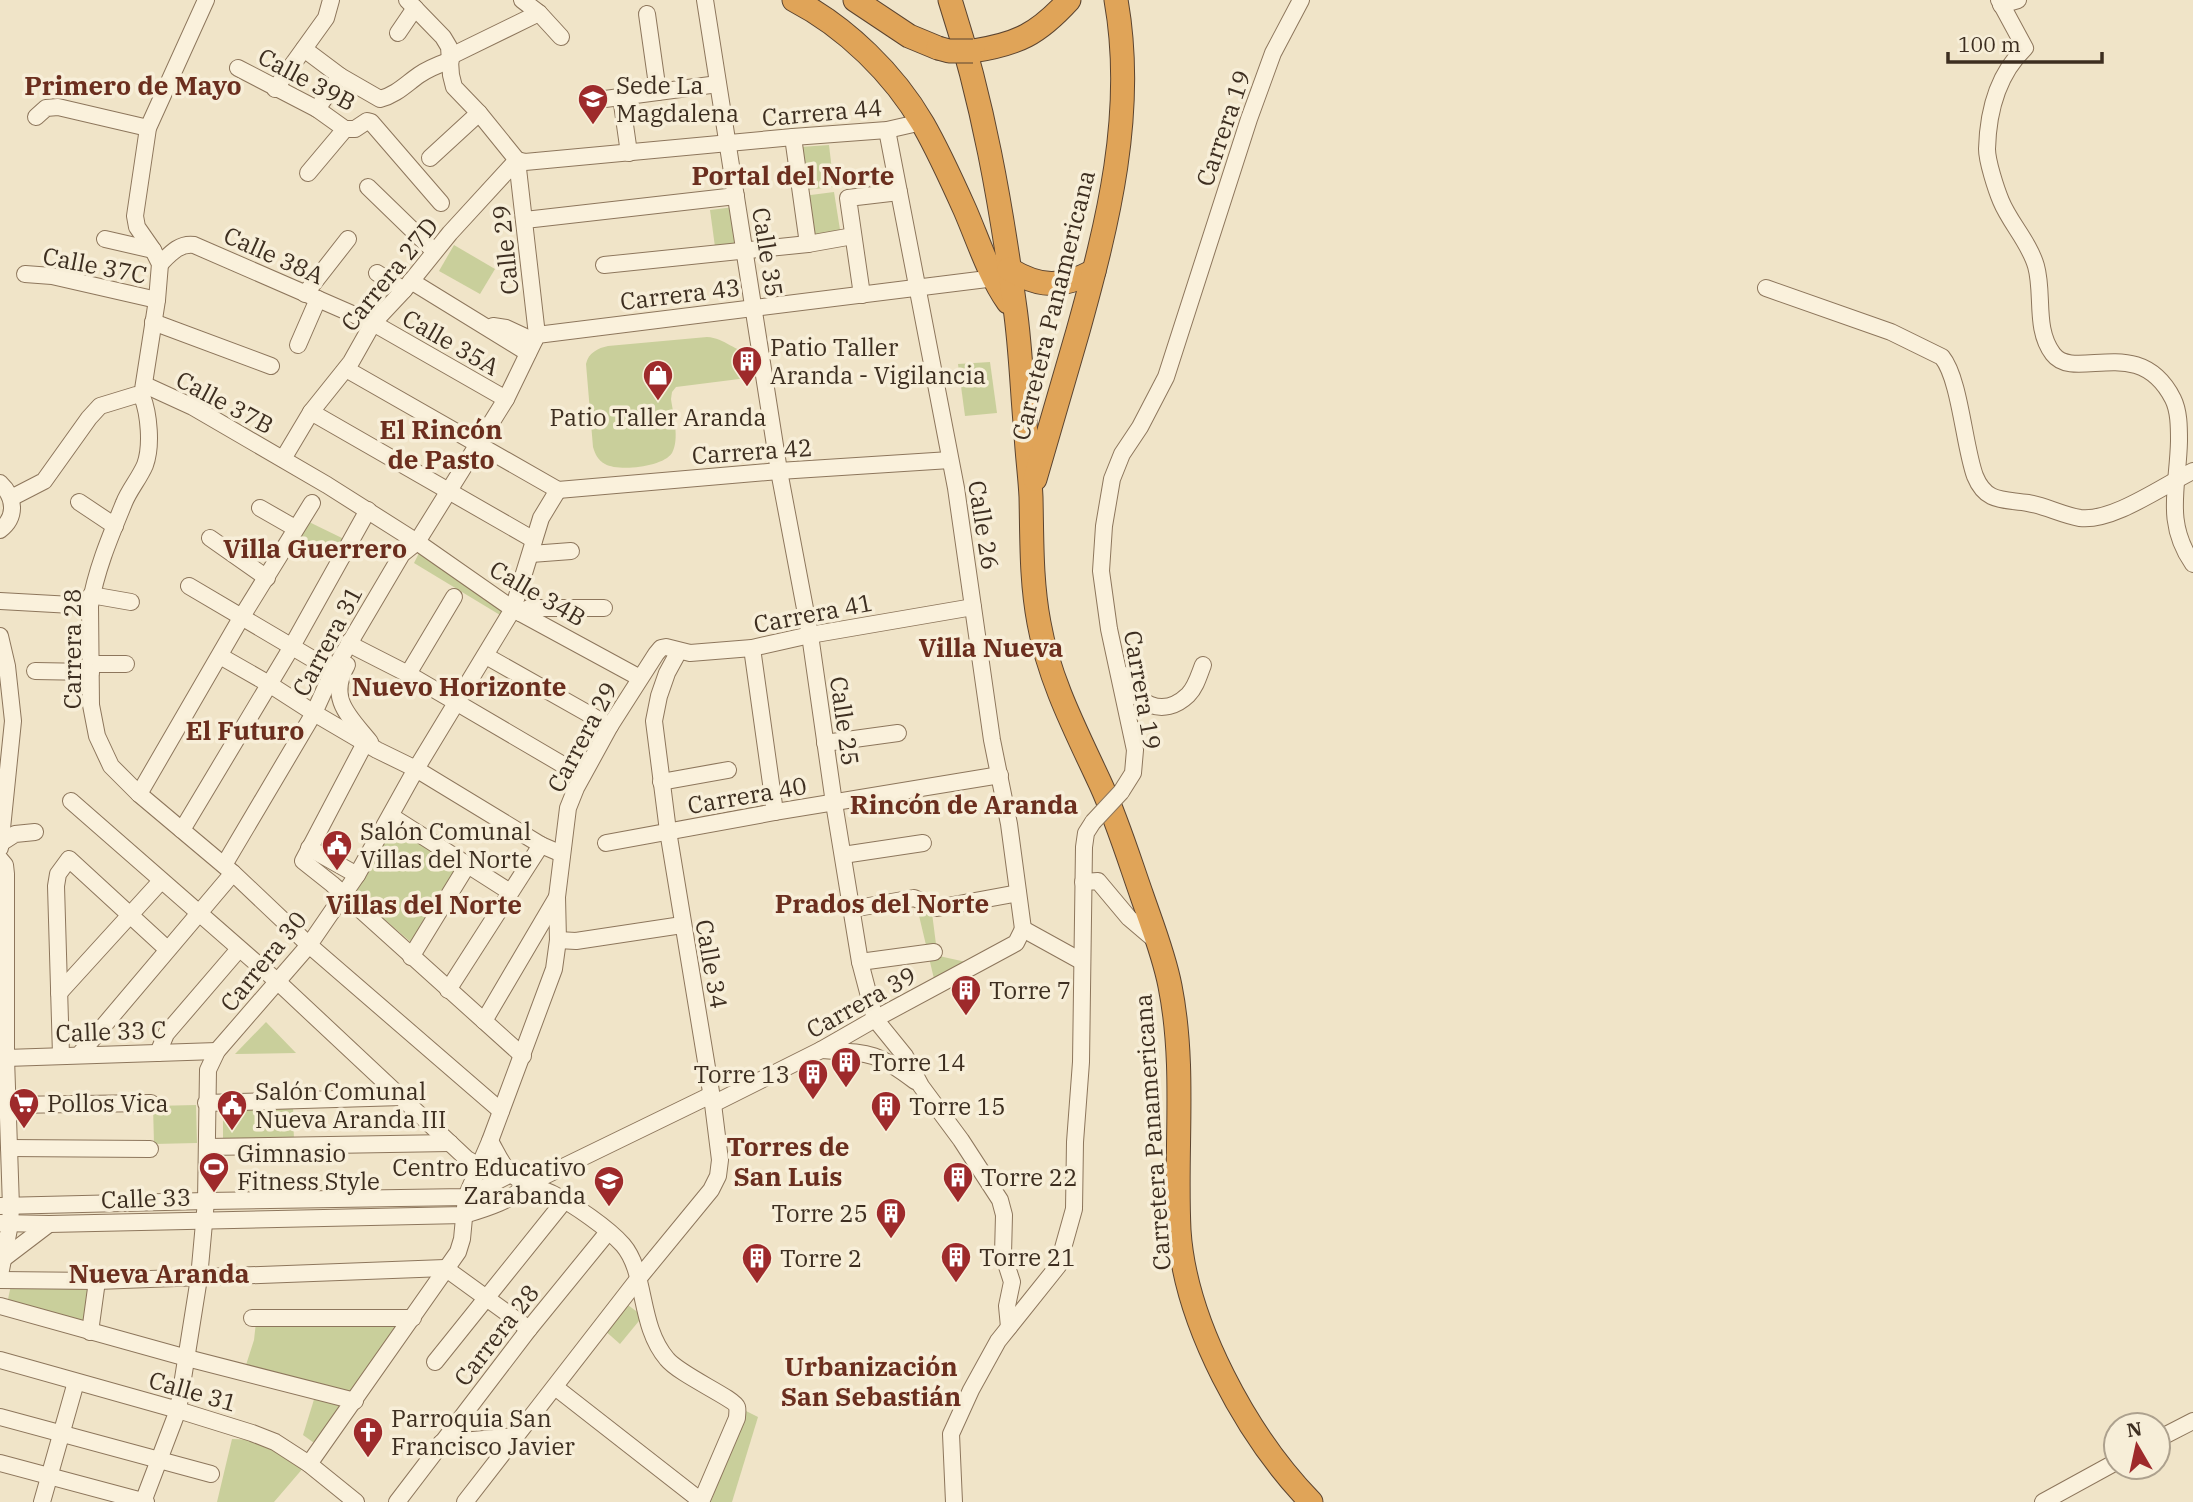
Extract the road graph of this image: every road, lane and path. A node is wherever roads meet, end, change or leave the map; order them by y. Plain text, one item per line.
1 (206, 0) edge
2 (331, 0) edge
3 (522, 0) edge
4 (705, 0) edge
5 (794, 0) edge
6 (855, 0) edge
7 (950, 0) edge
8 (1069, 0) edge
9 (1116, 0) edge
10 (1301, 0) edge
11 (2018, 0) edge
12 (2000, 3) edge
13 (411, 4) edge
14 (539, 13) junction
15 (647, 14) dead end
16 (398, 33) dead end
17 (561, 37) dead end
18 (304, 49) junction
19 (451, 58) junction
20 (238, 68) dead end
21 (340, 76) junction
22 (718, 84) junction
23 (275, 89) junction
24 (658, 92) junction
25 (621, 97) junction
26 (590, 100) dead end
27 (317, 109) junction
28 (479, 113) junction
29 (36, 117) dead end
30 (922, 122) junction
31 (148, 128) junction
32 (345, 129) junction
33 (887, 130) junction
34 (793, 136) junction
35 (728, 144) junction
36 (629, 153) junction
37 (430, 158) dead end
38 (517, 160) junction
39 (308, 173) dead end
40 (368, 187) dead end
41 (899, 192) junction
42 (736, 196) junction
43 (441, 203) dead end
44 (525, 220) junction
45 (853, 236) junction
46 (105, 239) dead end
47 (348, 239) dead end
48 (808, 244) junction
49 (745, 250) junction
50 (434, 251) junction
51 (156, 257) junction
52 (604, 265) dead end
53 (1094, 271) junction
54 (377, 273) dead end
55 (25, 274) dead end
56 (1002, 274) junction
57 (408, 286) junction
58 (917, 288) junction
59 (1766, 288) dead end
60 (862, 295) junction
61 (312, 297) junction
62 (157, 300) junction
63 (754, 308) junction
64 (153, 322) junction
65 (373, 323) junction
66 (533, 343) junction
67 (298, 345) dead end
68 (271, 366) dead end
69 (346, 369) junction
70 (143, 391) junction
71 (506, 399) junction
72 (311, 412) junction
73 (478, 445) junction
74 (283, 459) junction
75 (950, 460) junction
76 (779, 471) junction
77 (2193, 471) edge
78 (2177, 479) junction
79 (0, 483) edge
80 (558, 490) junction
81 (447, 492) junction
82 (1031, 496) junction
83 (12, 498) junction
84 (79, 502) dead end
85 (312, 503) dead end
86 (260, 508) dead end
87 (368, 510) junction
88 (115, 526) junction
89 (295, 528) junction
90 (0, 530) edge
91 (210, 538) dead end
92 (417, 542) junction
93 (533, 547) junction
94 (571, 551) dead end
95 (2193, 564) edge
96 (267, 578) junction
97 (188, 586) dead end
98 (454, 597) dead end
99 (0, 601) edge
100 (91, 601) junction
101 (131, 602) dead end
102 (973, 607) junction
103 (604, 608) dead end
104 (516, 611) junction
105 (241, 618) junction
106 (810, 635) junction
107 (0, 636) edge
108 (353, 645) junction
109 (291, 648) junction
110 (661, 648) joint
111 (752, 648) junction
112 (1113, 650) junction
113 (679, 651) junction
114 (220, 656) junction
115 (486, 656) junction
116 (126, 664) dead end
117 (1203, 665) dead end
118 (91, 668) junction
119 (35, 670) dead end
120 (336, 674) junction
121 (408, 674) junction
122 (640, 678) junction
123 (269, 684) junction
124 (458, 703) junction
125 (314, 713) junction
126 (610, 726) junction
127 (898, 733) dead end
128 (825, 743) junction
129 (371, 747) junction
130 (4, 763) edge
131 (416, 769) junction
132 (729, 770) dead end
133 (1000, 775) junction
134 (583, 776) junction
135 (661, 782) junction
136 (139, 794) junction
137 (71, 801) dead end
138 (834, 803) junction
139 (775, 812) junction
140 (391, 816) junction
141 (182, 830) junction
142 (668, 831) junction
143 (35, 832) dead end
144 (606, 843) dead end
145 (923, 843) dead end
146 (541, 845) junction
147 (0, 846) edge
148 (309, 848) junction
149 (562, 854) junction
150 (843, 855) junction
151 (0, 859) edge
152 (468, 864) junction
153 (229, 869) junction
154 (357, 874) junction
155 (161, 881) junction
156 (1083, 882) junction
157 (510, 892) junction
158 (1018, 893) junction
159 (344, 895) junction
160 (557, 897) junction
161 (852, 909) junction
162 (198, 914) junction
163 (130, 915) junction
164 (682, 925) junction
165 (1023, 929) junction
166 (558, 940) junction
167 (1157, 942) junction
168 (309, 945) junction
169 (167, 949) junction
170 (240, 949) junction
171 (934, 952) dead end
172 (411, 957) junction
173 (1081, 961) junction
174 (860, 962) junction
175 (278, 982) junction
176 (448, 990) junction
177 (59, 993) junction
178 (875, 1019) junction
179 (484, 1021) junction
180 (821, 1050) junction
181 (217, 1051) junction
182 (158, 1053) junction
183 (61, 1055) junction
184 (79, 1055) junction
185 (523, 1056) junction
186 (6, 1058) junction
187 (921, 1086) junction
188 (402, 1097) junction
189 (712, 1100) junction
190 (151, 1103) dead end
191 (206, 1103) junction
192 (8, 1105) junction
193 (500, 1111) junction
194 (490, 1141) junction
195 (450, 1143) junction
196 (207, 1147) junction
197 (9, 1148) junction
198 (150, 1149) dead end
199 (479, 1166) junction
200 (511, 1174) junction
201 (528, 1184) junction
202 (466, 1198) junction
203 (206, 1200) junction
204 (565, 1200) junction
205 (6, 1206) edge
206 (464, 1215) junction
207 (204, 1219) junction
208 (5, 1223) edge
209 (50, 1224) junction
210 (608, 1232) junction
211 (445, 1268) junction
212 (1, 1272) edge
213 (199, 1278) junction
214 (638, 1279) junction
215 (97, 1281) junction
216 (486, 1298) junction
217 (0, 1306) edge
218 (252, 1318) dead end
219 (413, 1318) junction
220 (1009, 1327) junction
221 (529, 1329) junction
222 (90, 1332) junction
223 (187, 1359) junction
224 (0, 1360) edge
225 (435, 1362) dead end
226 (76, 1382) junction
227 (555, 1387) junction
228 (355, 1401) junction
229 (178, 1410) junction
230 (0, 1417) edge
231 (2193, 1421) edge
232 (2172, 1432) edge
233 (62, 1434) junction
234 (515, 1436) junction
235 (441, 1443) junction
236 (160, 1461) junction
237 (0, 1463) edge
238 (309, 1464) junction
239 (2102, 1470) edge
240 (211, 1474) dead end
241 (50, 1476) junction
242 (340, 1488) junction
243 (701, 1501) edge
244 (42, 1502) edge
245 (144, 1502) edge
246 (329, 1502) edge
247 (356, 1502) edge
248 (397, 1502) edge
249 (465, 1502) edge
250 (954, 1502) edge
251 (1311, 1502) edge
252 (2043, 1502) edge

1 - 31 street
2 - 18 street
3 - 14 street
4 - 22 street, Calle 35
5 - 30 highway
6 - 8 highway, bridge
7 - 56 highway, Carretera Panamericana
9 - 53 highway, Carretera Panamericana
10 - 112 street, Carrera 19
11 - 12 street
12 - 78 street
13 - 16 street
13 - 19 street
14 - 17 street
14 - 19 street
15 - 24 street
18 - 21 street
18 - 23 street
19 - 21 street
19 - 28 street
20 - 23 street, Calle 39B
21 - 27 street
22 - 24 street
22 - 35 street, Calle 35
23 - 27 street, Calle 39B
24 - 25 street
25 - 26 street
25 - 36 street
27 - 32 street, Calle 39B
28 - 37 street
28 - 38 street
29 - 31 street
30 - 33 street, Carrera 44
30 - 56 highway
31 - 51 street
32 - 39 street
32 - 43 street, Calle 39B
33 - 34 street, Carrera 44
33 - 41 street, Calle 26
34 - 35 street, Carrera 44
34 - 48 street
35 - 36 street, Carrera 44
35 - 42 street, Calle 35
36 - 38 street, Carrera 44
38 - 44 street, Calle 29
38 - 50 street, Carrera 27D
40 - 50 street
41 - 45 street
41 - 58 street, Calle 26
42 - 44 street
42 - 49 street, Calle 35
44 - 66 street, Calle 29
45 - 48 street, Carrera 43
45 - 60 street
46 - 51 street
47 - 61 street
48 - 49 street, Carrera 43
49 - 52 street, Carrera 43
49 - 63 street, Calle 35
50 - 57 street, Carrera 27D
51 - 61 street, Calle 38A
51 - 62 street, Carrera 28
53 - 56 highway
53 - 82 highway, Carretera Panamericana
54 - 57 street
55 - 62 street, Calle 37C
56 - 58 street, Carrera 43
56 - 82 highway, Carretera Panamericana
57 - 65 street, Carrera 27D
57 - 66 street
58 - 60 street, Carrera 43
58 - 75 street, Calle 26
59 - 78 street
60 - 63 street, Carrera 43
61 - 65 street, Calle 38A
61 - 67 street
62 - 64 street, Carrera 28
63 - 66 street, Carrera 43
63 - 76 street, Calle 35
64 - 68 street, Calle 37C
64 - 70 street, Carrera 28
65 - 69 street, Carrera 27D
65 - 71 street, Calle 35A
66 - 71 street
69 - 72 street, Carrera 27D
69 - 73 street
70 - 74 street, Calle 37B
70 - 83 street
70 - 88 street, Carrera 28
71 - 73 street
72 - 74 street, Carrera 27D
72 - 81 street
73 - 80 street
73 - 81 street
74 - 87 street, Calle 37B
75 - 76 street, Carrera 42
75 - 102 street, Calle 26
76 - 80 street, Carrera 42
76 - 106 street, Calle 25
77 - 78 street
78 - 95 street
79 - 83 street
80 - 93 street, Carrera 30
81 - 92 street
81 - 93 street
82 - 167 highway, Carretera Panamericana
83 - 90 street
84 - 88 street
85 - 89 street
86 - 89 street
87 - 92 street, Calle 34B
87 - 109 street
88 - 100 street, Carrera 28
89 - 96 street
91 - 96 street
92 - 104 street, Calle 34B
92 - 108 street, Carrera 31
93 - 94 street
93 - 104 street, Carrera 30
96 - 105 street
97 - 105 street
98 - 121 street
99 - 100 street
100 - 101 street
100 - 118 street, Carrera 28
102 - 106 street, Carrera 41
102 - 133 street, Calle 26
103 - 104 street
104 - 115 street, Carrera 30
104 - 122 street, Calle 34B
105 - 109 street
105 - 114 street
106 - 111 street, Carrera 41
106 - 128 street, Calle 25
107 - 130 street
108 - 120 street, Carrera 31
108 - 121 street
109 - 120 street
109 - 123 street
110 - 113 street, Carrera 41
110 - 122 street, Carrera 29
111 - 113 street, Carrera 41
111 - 139 street
112 - 117 street
112 - 156 street, Carrera 19, bridge
113 - 135 street, Calle 34
114 - 123 street
114 - 136 street
115 - 124 street, Carrera 30
115 - 126 street
116 - 118 street
118 - 119 street
118 - 136 street, Carrera 28
120 - 125 street, Carrera 31
120 - 129 street
121 - 124 street
122 - 126 street, Carrera 29
123 - 125 street
123 - 141 street
124 - 131 street, Carrera 30
124 - 134 street
125 - 129 street
125 - 153 street, Carrera 31
126 - 134 street, Carrera 29
127 - 128 street
128 - 138 street, Calle 25
129 - 131 street
129 - 148 street
130 - 147 street
131 - 140 street, Carrera 30
131 - 146 street
132 - 135 street
133 - 138 street, Carrera 40
133 - 158 street, Calle 26
134 - 149 street, Carrera 29
135 - 142 street, Calle 34
136 - 141 street, Carrera 28
137 - 155 street
138 - 139 street, Carrera 40
138 - 150 street, Calle 25
139 - 142 street, Carrera 40
140 - 152 street
140 - 154 street, Carrera 30
141 - 153 street, Carrera 28
142 - 144 street
142 - 164 street, Calle 34
143 - 147 street
145 - 150 street
146 - 149 street
146 - 157 street
148 - 154 street
148 - 159 street
149 - 160 street, Carrera 29
150 - 161 street, Calle 25
151 - 186 street
152 - 157 street
152 - 172 street
153 - 162 street, Carrera 31
153 - 168 street, Carrera 28
154 - 159 street, Carrera 30
155 - 162 street
155 - 163 street
156 - 167 street
156 - 173 street, Carrera 19
157 - 176 street
158 - 161 street
158 - 165 street, Calle 26
159 - 168 street, Carrera 30
159 - 172 street
160 - 166 street, Carrera 29
160 - 179 street
161 - 174 street, Calle 25
162 - 169 street, Carrera 31
162 - 170 street
163 - 169 street
163 - 177 street
163 - 177 street
164 - 166 street
164 - 189 street, Calle 34
165 - 173 street
165 - 178 street, Carrera 39
166 - 185 street, Carrera 29
167 - 251 highway, Carretera Panamericana
168 - 175 street, Carrera 30
168 - 193 street, Carrera 28
169 - 184 street, Carrera 31
170 - 175 street
170 - 182 street
171 - 174 street
172 - 176 street
173 - 220 street, Carrera 19
174 - 178 street, Calle 25
175 - 181 street, Carrera 30
175 - 188 street
176 - 179 street
177 - 183 street
178 - 180 street, Carrera 39
178 - 187 street
179 - 185 street
180 - 187 street
180 - 189 street, Carrera 39
181 - 182 street, Calle 33 C
181 - 191 street
182 - 184 street, Calle 33 C
183 - 184 street, Calle 33 C
183 - 186 street, Calle 33 C
185 - 193 street, Carrera 29
186 - 192 street
187 - 220 street
188 - 191 street
188 - 195 street
189 - 201 street, Carrera 39
189 - 214 street, Calle 34
190 - 192 street
191 - 196 street
192 - 197 street
193 - 194 street, Carrera 29
194 - 199 street, Carrera 29
194 - 200 street
195 - 196 street
195 - 199 street
196 - 203 street
197 - 198 street
197 - 205 street
199 - 200 street
199 - 202 street, Carrera 29
200 - 201 street
200 - 202 street, Calle 33
201 - 204 street
201 - 206 street, Calle 33
202 - 203 street, Calle 33
202 - 206 street, Carrera 29
203 - 205 street, Calle 33
203 - 207 street
204 - 210 street
204 - 216 street
205 - 208 street
206 - 207 street, Calle 33
206 - 211 street, Carrera 29
207 - 209 street, Calle 33
207 - 213 street
208 - 209 street, Calle 33
208 - 212 street
209 - 212 street
210 - 214 street
210 - 221 street, Carrera 28
211 - 213 street
211 - 216 street
211 - 219 street, Carrera 29
212 - 215 street
213 - 215 street
213 - 223 street
214 - 227 street, Calle 34
214 - 243 street
215 - 222 street
216 - 221 street
216 - 225 street
217 - 222 street
218 - 219 street
219 - 228 street, Carrera 29
220 - 250 street, Carrera 19
221 - 235 street, Carrera 28
222 - 223 street
223 - 228 street
223 - 229 street
224 - 226 street, Calle 31
226 - 229 street, Calle 31
226 - 233 street
227 - 234 street, Calle 34
227 - 243 street
228 - 238 street, Carrera 29
229 - 236 street
229 - 238 street, Calle 31
230 - 233 street
231 - 232 street
233 - 236 street
233 - 241 street
234 - 235 street
234 - 249 street, Calle 34
235 - 248 street, Carrera 28
236 - 240 street
236 - 245 street
237 - 241 street
238 - 242 street, Calle 31
239 - 252 street
241 - 244 street
241 - 245 street
242 - 246 street
242 - 247 street, Calle 31

